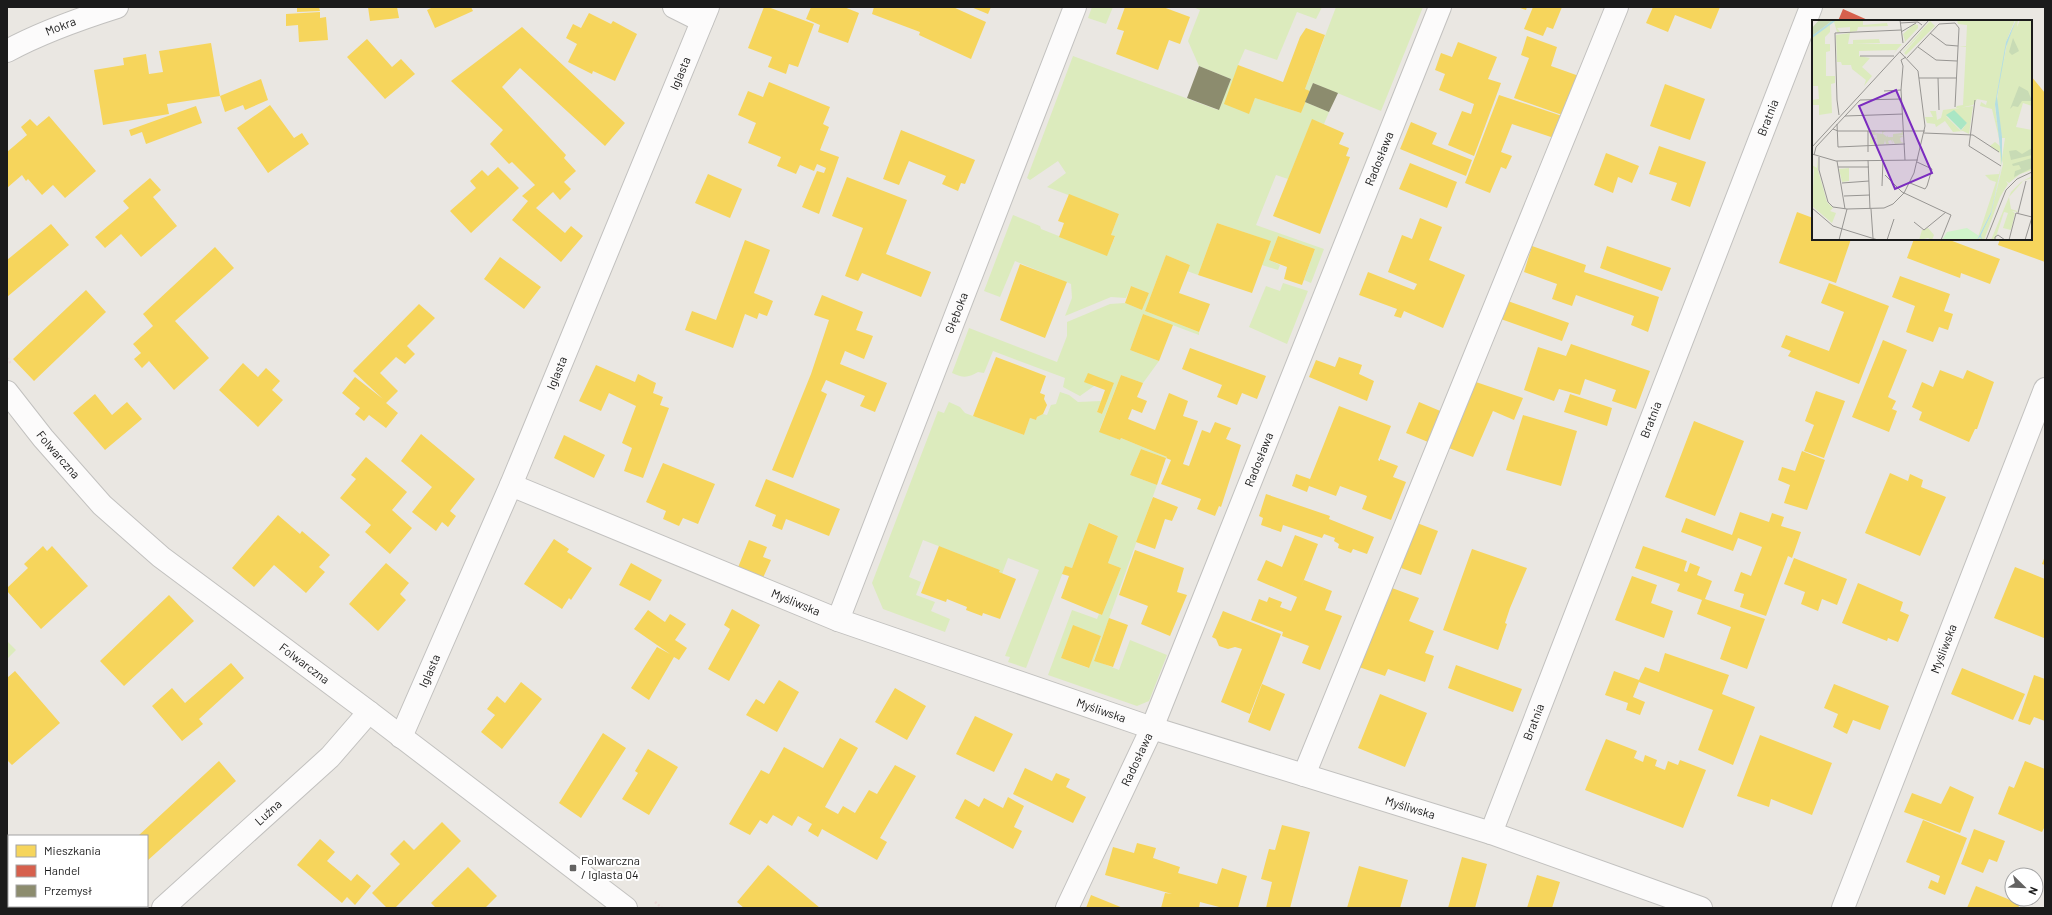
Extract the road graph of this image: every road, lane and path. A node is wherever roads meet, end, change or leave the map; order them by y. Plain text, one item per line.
1 (117, 7) edge
2 (674, 7) edge
3 (1075, 7) edge
4 (1440, 7) edge
5 (1617, 7) edge
6 (1811, 7) edge
7 (705, 14) edge
8 (7, 52) edge
9 (2045, 389) edge
10 (7, 392) edge
11 (511, 485) junction
12 (838, 620) junction
13 (369, 712) junction
14 (1152, 728) junction
15 (401, 737) junction
16 (1304, 775) junction
17 (1491, 833) junction
18 (163, 908) edge
19 (626, 908) edge
20 (1066, 908) edge
21 (1701, 908) edge
22 (1843, 908) edge

1 - 8 street, Mokra
2 - 7 street
3 - 12 street, Głęboka
4 - 14 street, Radosława
5 - 16 street
6 - 17 street, Bratnia
7 - 11 street, Iglasta
9 - 22 street, Myśliwska
10 - 13 street, Folwarczna
11 - 12 street, Myśliwska
11 - 15 street, Iglasta
12 - 14 street, Myśliwska
13 - 15 street, Folwarczna
13 - 18 street, Luźna
14 - 16 street, Myśliwska
14 - 20 street, Radosława
15 - 19 street, Folwarczna
16 - 17 street, Myśliwska
17 - 21 street, Myśliwska

